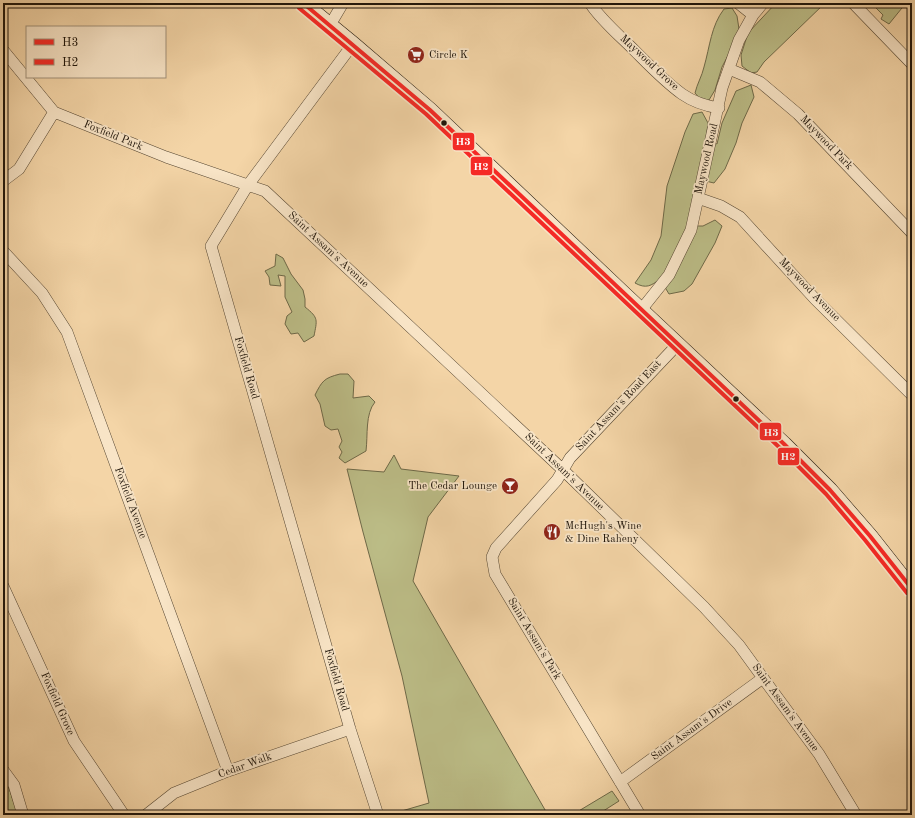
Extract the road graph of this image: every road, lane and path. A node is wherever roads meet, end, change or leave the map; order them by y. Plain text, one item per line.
1 (302, 3) edge
2 (343, 3) edge
3 (590, 3) edge
4 (738, 3) edge
5 (763, 3) edge
6 (853, 3) edge
7 (753, 14) junction
8 (330, 25) junction
9 (353, 44) junction
10 (3, 50) edge
11 (912, 64) edge
12 (729, 69) junction
13 (26, 78) edge
14 (26, 78) edge
15 (718, 108) junction
16 (54, 112) junction
17 (3, 181) edge
18 (248, 185) junction
19 (698, 198) junction
20 (912, 233) edge
21 (3, 251) edge
22 (641, 310) junction
23 (678, 344) junction
24 (912, 395) edge
25 (563, 470) junction
26 (3, 586) edge
27 (912, 589) edge
28 (763, 678) junction
29 (350, 728) junction
30 (3, 770) edge
31 (228, 771) junction
32 (620, 782) junction
33 (23, 815) edge
34 (124, 815) edge
35 (146, 815) edge
36 (378, 815) edge
37 (640, 815) edge
38 (856, 815) edge

1 - 8 main road
2 - 8 street
3 - 15 street, Maywood Grove
4 - 7 street
5 - 7 street, Maywood Road
6 - 11 street
7 - 12 street, Maywood Road
8 - 9 main road
9 - 18 street, Foxfield Road
9 - 22 main road
10 - 14 street, Foxfield Park
12 - 15 street, Maywood Road
12 - 20 street, Maywood Park
13 - 16 street, Foxfield Park
15 - 19 street, Maywood Road
16 - 17 street
16 - 18 street, Foxfield Park
18 - 25 street, Saint Assam's Avenue
18 - 29 street, Foxfield Road
19 - 22 street, Maywood Road
19 - 24 street, Maywood Avenue
21 - 31 street, Foxfield Avenue
22 - 23 main road
23 - 25 street, Saint Assam's Road East
23 - 27 main road
25 - 28 street, Saint Assam's Avenue
25 - 32 street, Saint Assam's Park
26 - 34 street, Foxfield Grove
28 - 32 street, Saint Assam's Drive
28 - 38 street, Saint Assam's Avenue
29 - 31 street, Cedar Walk
29 - 36 street, Foxfield Road
30 - 33 street
31 - 35 street, Cedar Walk
32 - 37 street, Saint Assam's Park

